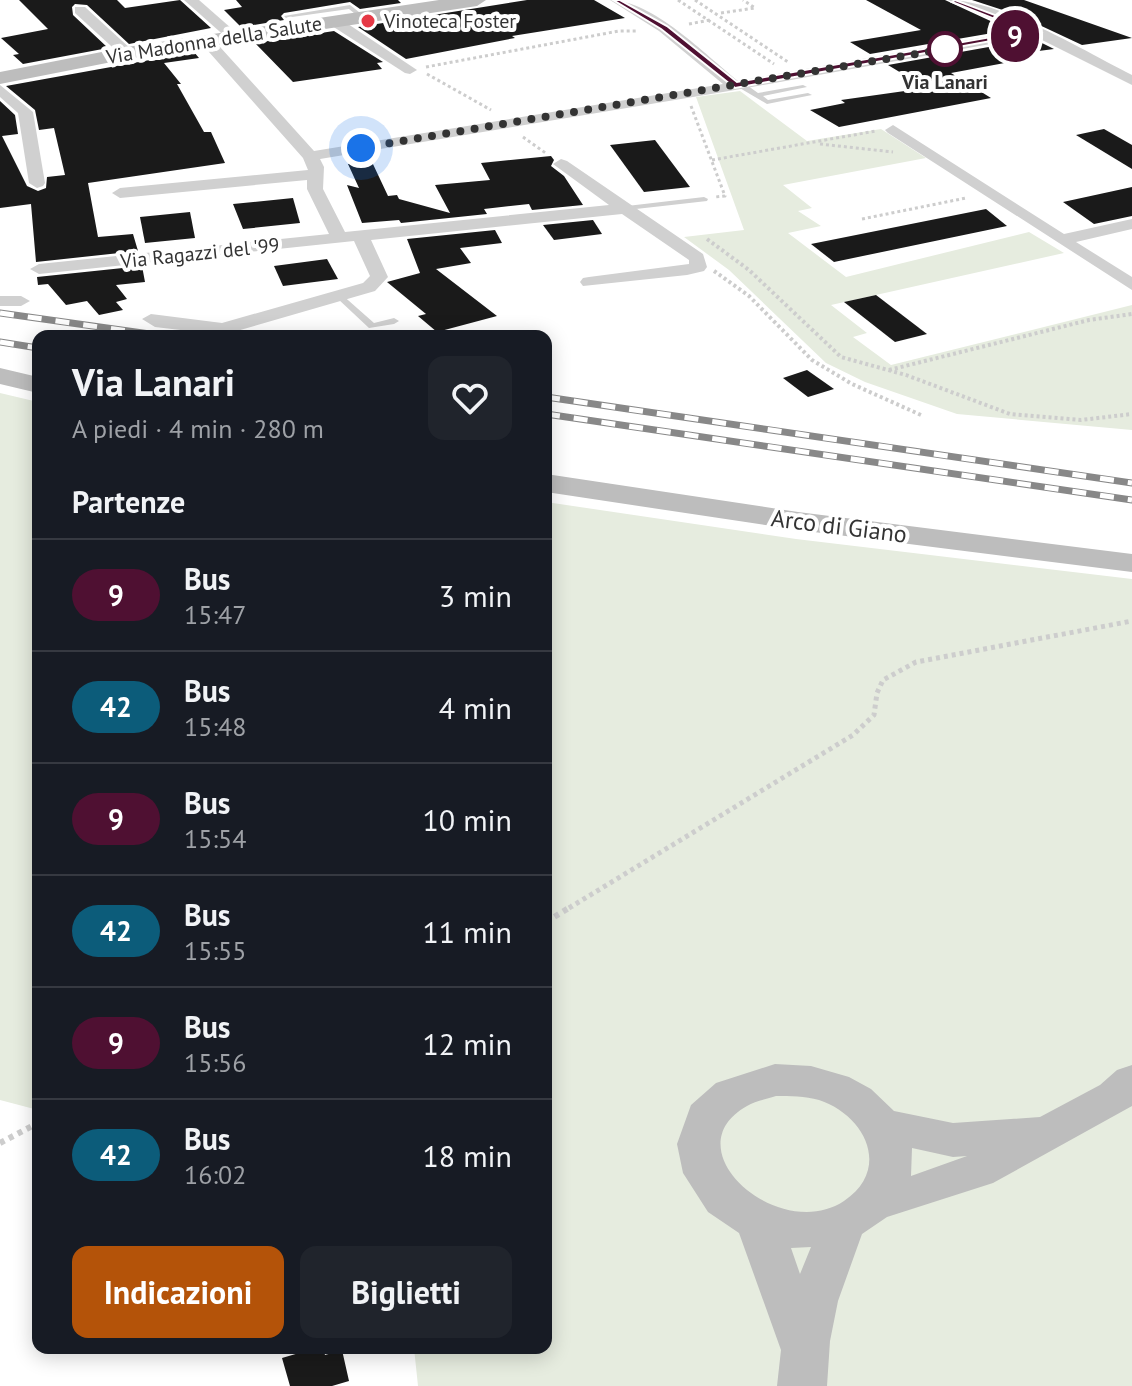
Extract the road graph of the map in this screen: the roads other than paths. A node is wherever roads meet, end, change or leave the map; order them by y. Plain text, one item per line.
1 (191, 0) edge
2 (477, 0) edge
3 (617, 0) edge
4 (955, 0) edge
5 (422, 4) edge
6 (80, 10) dead end
7 (362, 17) junction
8 (334, 21) junction
9 (296, 26) junction
10 (1036, 32) junction
11 (233, 36) junction
12 (206, 40) junction
13 (127, 53) junction
14 (410, 70) road end
15 (0, 78) edge
16 (1132, 81) edge
17 (738, 85) junction
18 (0, 89) edge
19 (806, 91) dead end
20 (893, 130) road end
21 (310, 156) junction
22 (561, 164) road end
23 (315, 174) junction
24 (37, 183) dead end
25 (120, 193) dead end
26 (704, 199) road end
27 (627, 208) junction
28 (1132, 224) edge
29 (361, 237) junction
30 (340, 239) junction
31 (1061, 240) junction
32 (39, 269) dead end
33 (589, 282) dead end
34 (1132, 285) edge
35 (340, 296) junction
36 (0, 301) edge
37 (21, 301) dead end
38 (151, 319) dead end
39 (394, 321) dead end
40 (207, 330) edge
41 (217, 330) edge
42 (0, 376) edge
43 (32, 384) edge
44 (552, 484) edge
45 (1132, 563) edge
46 (1132, 1081) edge
47 (881, 1125) junction
48 (1048, 1131) junction
49 (861, 1212) junction
50 (758, 1221) junction
51 (803, 1367) edge

1 - 11 street
2 - 5 street, Via Madonna della Salute
3 - 17 street
4 - 10 street
5 - 7 street, Via Madonna della Salute
6 - 13 street
7 - 8 street, Via Madonna della Salute
7 - 9 lane
8 - 9 street, Via Madonna della Salute
8 - 14 street
9 - 11 street, Via Madonna della Salute
10 - 16 street
10 - 17 street
11 - 12 street, Via Madonna della Salute
12 - 13 street, Via Madonna della Salute
12 - 21 street
13 - 15 street, Via Madonna della Salute
17 - 19 lane
17 - 21 street
18 - 24 street
20 - 31 street
21 - 23 street
22 - 27 street
23 - 25 street
23 - 30 street
26 - 27 lane, Via Ragazzi del '99
27 - 29 street, Via Ragazzi del '99
27 - 33 street
28 - 31 street
29 - 30 street, Via Ragazzi del '99
29 - 35 street
30 - 32 street, Via Ragazzi del '99
31 - 34 street
35 - 39 lane
35 - 41 street
36 - 37 street
38 - 40 street
42 - 43 street
44 - 45 street, Arco di Giano
46 - 48 street
47 - 48 street
47 - 49 street
47 - 50 street
48 - 49 street
49 - 50 street
49 - 51 street
50 - 51 street

